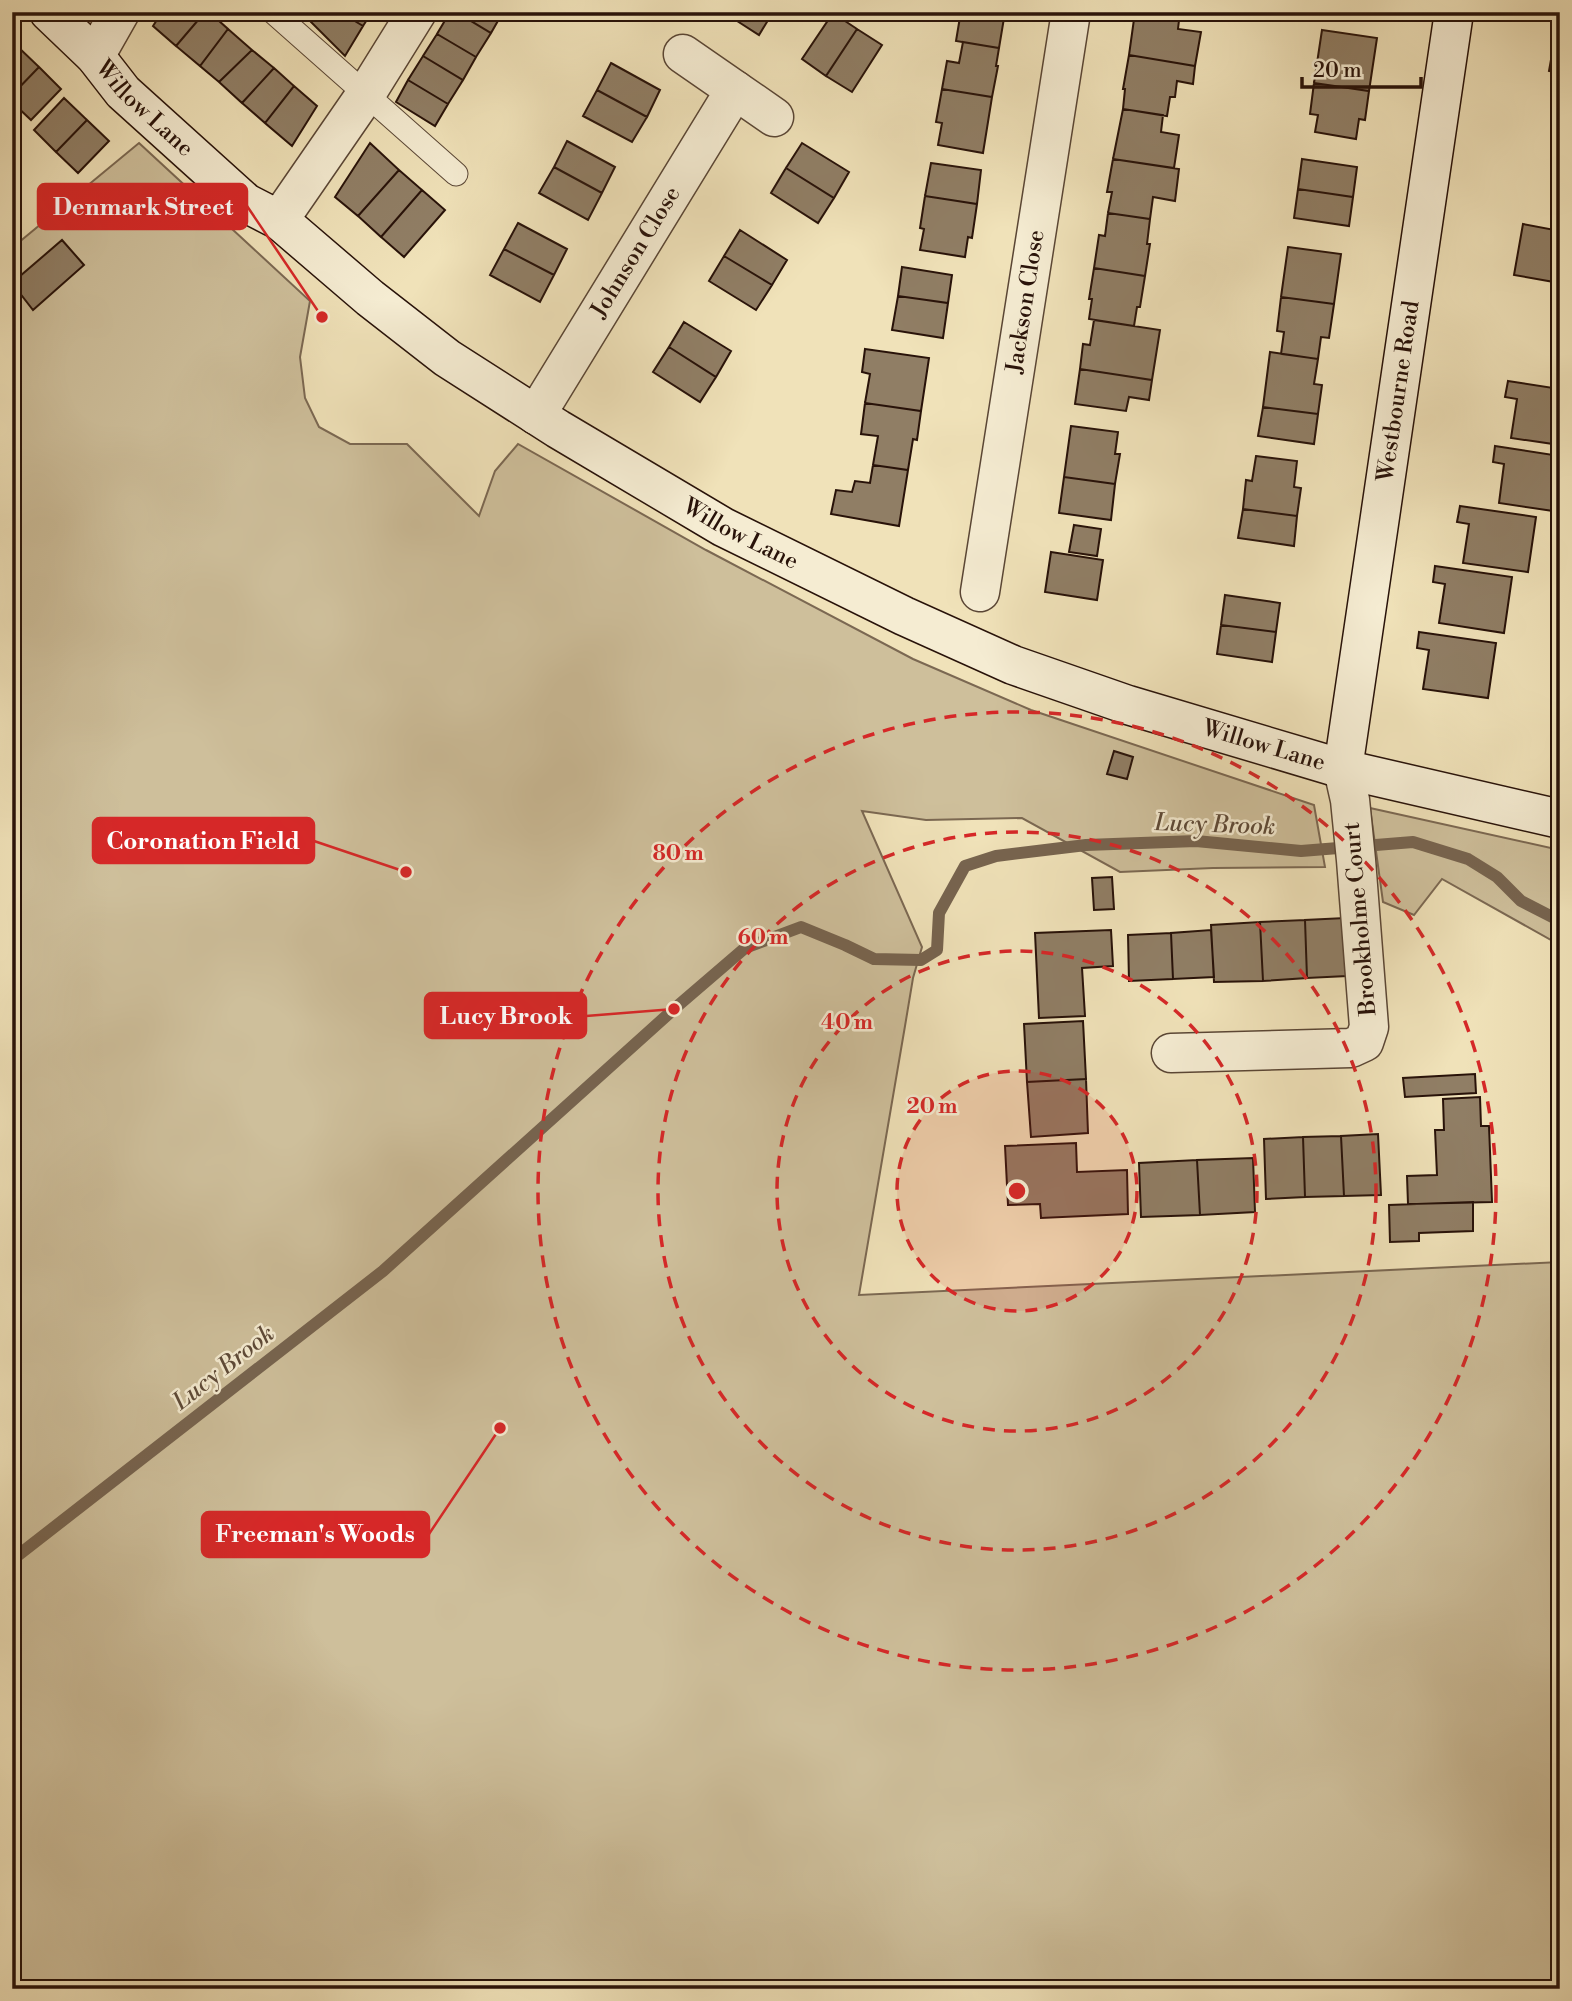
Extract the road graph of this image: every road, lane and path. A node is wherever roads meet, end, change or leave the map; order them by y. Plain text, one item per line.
1 (49, 12) edge
2 (120, 12) edge
3 (273, 12) edge
4 (417, 12) edge
5 (1071, 12) edge
6 (1454, 12) edge
7 (683, 54) dead end
8 (95, 56) junction
9 (735, 90) junction
10 (366, 94) junction
11 (774, 117) dead end
12 (456, 174) dead end
13 (279, 220) junction
14 (536, 415) junction
15 (980, 592) dead end
16 (1343, 769) junction
17 (1560, 819) edge
18 (1171, 1053) dead end

1 - 8 street, Willow Lane
2 - 8 street
3 - 10 lane
4 - 10 street
5 - 15 street, Jackson Close
6 - 16 street, Westbourne Road
7 - 9 street
8 - 13 street, Willow Lane
9 - 11 street
9 - 14 street, Johnson Close
10 - 12 lane
10 - 13 street
13 - 14 street, Willow Lane
14 - 16 street, Willow Lane
16 - 17 street, Willow Lane
16 - 18 street, Brookholme Court

